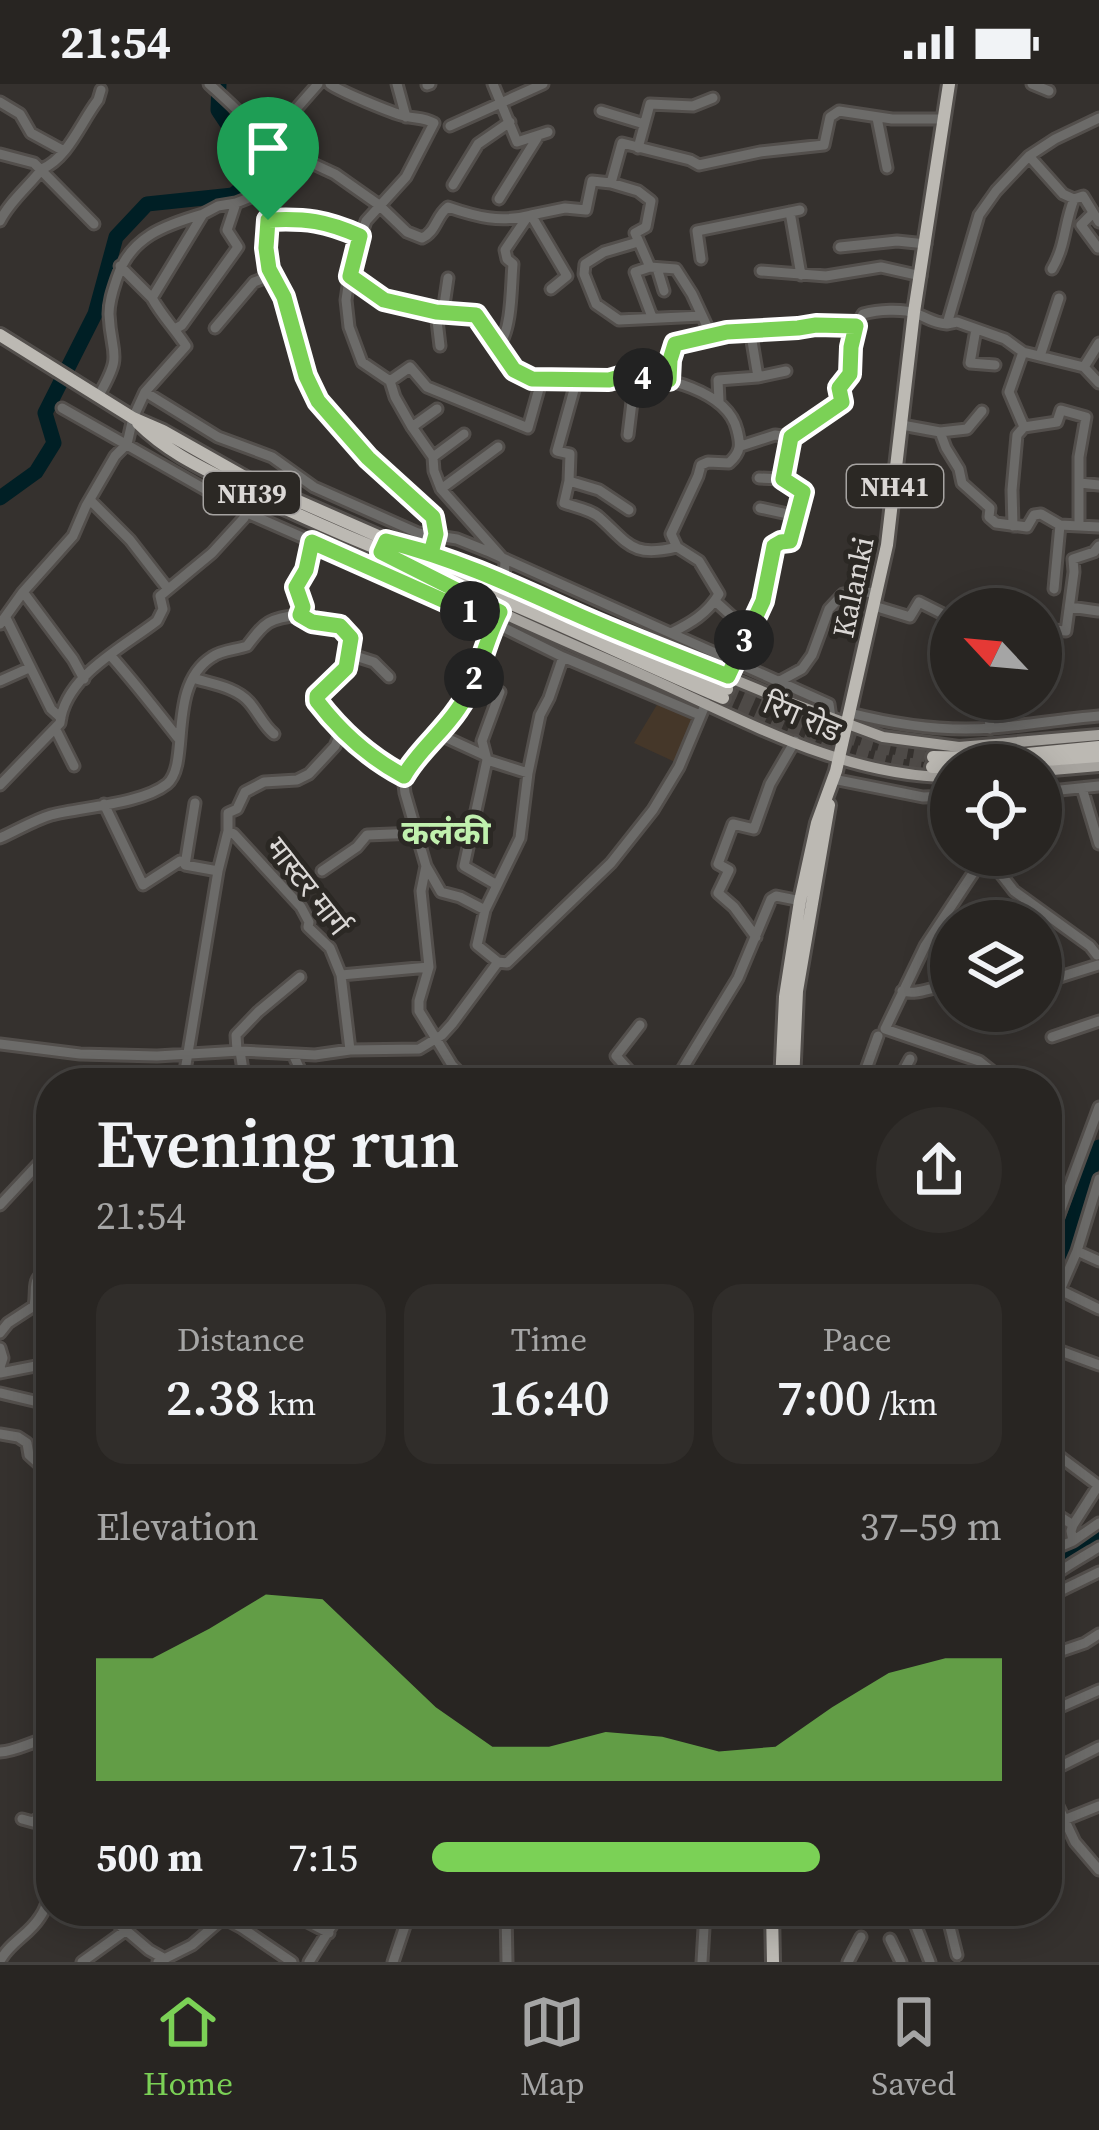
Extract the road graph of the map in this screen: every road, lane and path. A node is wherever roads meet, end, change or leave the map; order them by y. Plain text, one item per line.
1 (209, 84) edge
2 (318, 84) edge
3 (330, 84) edge
4 (397, 84) edge
5 (493, 84) edge
6 (543, 84) edge
7 (949, 84) edge
8 (1033, 84) edge
9 (102, 86) edge
10 (1049, 91) dead end
11 (713, 98) dead end
12 (0, 102) edge
13 (501, 104) junction
14 (601, 111) dead end
15 (406, 117) junction
16 (877, 118) junction
17 (942, 118) junction
18 (1099, 118) edge
19 (510, 122) junction
20 (644, 124) junction
21 (450, 126) dead end
22 (264, 130) junction
23 (638, 148) junction
24 (64, 151) junction
25 (0, 154) edge
26 (1029, 156) junction
27 (887, 168) dead end
28 (42, 169) junction
29 (611, 183) junction
30 (453, 185) dead end
31 (266, 190) junction
32 (1074, 199) junction
33 (499, 200) dead end
34 (236, 203) junction
35 (379, 206) junction
36 (203, 214) junction
37 (529, 216) junction
38 (1096, 218) edge
39 (268, 220) junction
40 (0, 221) edge
41 (94, 224) dead end
42 (360, 236) junction
43 (638, 242) junction
44 (926, 244) junction
45 (840, 247) dead end
46 (1098, 248) edge
47 (700, 259) dead end
48 (585, 264) junction
49 (120, 266) junction
50 (654, 267) junction
51 (1052, 269) dead end
52 (761, 271) dead end
53 (272, 275) junction
54 (801, 275) junction
55 (350, 276) junction
56 (567, 276) junction
57 (921, 276) junction
58 (448, 278) dead end
59 (551, 289) dead end
60 (664, 291) dead end
61 (152, 298) junction
62 (1059, 298) dead end
63 (439, 312) junction
64 (914, 312) junction
65 (702, 316) junction
66 (652, 317) junction
67 (947, 324) junction
68 (856, 326) junction
69 (215, 328) dead end
70 (175, 329) junction
71 (750, 329) junction
72 (976, 329) junction
73 (0, 335) edge
74 (712, 337) junction
75 (1099, 343) edge
76 (440, 346) dead end
77 (500, 346) junction
78 (1023, 352) junction
79 (1040, 356) junction
80 (995, 365) dead end
81 (1084, 367) junction
82 (786, 371) dead end
83 (635, 377) junction
84 (758, 377) junction
85 (542, 378) junction
86 (577, 379) junction
87 (669, 380) junction
88 (390, 382) junction
89 (1099, 383) edge
90 (145, 392) junction
91 (99, 395) junction
92 (719, 401) junction
93 (62, 408) dead end
94 (437, 409) dead end
95 (982, 410) dead end
96 (1086, 417) junction
97 (133, 418) junction
98 (1099, 420) edge
99 (902, 425) junction
100 (412, 428) junction
101 (1024, 428) junction
102 (940, 432) junction
103 (464, 434) dead end
104 (628, 435) dead end
105 (791, 437) junction
106 (127, 444) junction
107 (741, 446) junction
108 (498, 447) dead end
109 (434, 457) junction
110 (759, 478) dead end
111 (783, 479) junction
112 (569, 481) junction
113 (1080, 483) junction
114 (1099, 485) edge
115 (441, 489) junction
116 (90, 500) junction
117 (760, 508) dead end
118 (629, 510) dead end
119 (245, 512) junction
120 (797, 516) junction
121 (1060, 525) junction
122 (1079, 525) junction
123 (1013, 526) junction
124 (1099, 526) edge
125 (436, 534) junction
126 (312, 542) junction
127 (384, 546) junction
128 (1099, 546) edge
129 (677, 547) junction
130 (431, 553) junction
131 (505, 562) junction
132 (504, 580) junction
133 (1054, 588) edge
134 (168, 589) junction
135 (23, 592) junction
136 (876, 599) junction
137 (715, 601) junction
138 (1070, 607) junction
139 (930, 608) edge
140 (1098, 611) edge
141 (4, 614) edge
142 (300, 615) junction
143 (497, 618) junction
144 (748, 631) junction
145 (1062, 631) edge
146 (670, 633) junction
147 (349, 654) junction
148 (112, 656) junction
149 (563, 657) junction
150 (735, 661) junction
151 (29, 668) junction
152 (389, 677) dead end
153 (193, 678) junction
154 (84, 679) junction
155 (0, 680) edge
156 (780, 681) junction
157 (726, 688) junction
158 (500, 692) dead end
159 (703, 709) junction
160 (1099, 716) edge
161 (831, 718) junction
162 (848, 719) junction
163 (989, 720) edge
164 (58, 723) junction
165 (990, 728) junction
166 (342, 730) junction
167 (274, 734) dead end
168 (438, 734) junction
169 (1099, 735) edge
170 (178, 738) junction
171 (795, 741) junction
172 (930, 744) edge
173 (992, 744) edge
174 (1011, 744) edge
175 (1099, 752) edge
176 (1062, 754) edge
177 (1062, 757) edge
178 (487, 758) junction
179 (838, 759) junction
180 (74, 766) dead end
181 (1099, 766) edge
182 (1062, 769) edge
183 (528, 772) junction
184 (404, 776) junction
185 (930, 776) edge
186 (832, 784) junction
187 (0, 785) edge
188 (1099, 786) edge
189 (1082, 788) junction
190 (1062, 790) edge
191 (930, 797) edge
192 (195, 802) dead end
193 (104, 804) junction
194 (228, 831) junction
195 (417, 833) junction
196 (0, 838) edge
197 (1099, 844) edge
198 (184, 862) junction
199 (426, 866) junction
200 (218, 871) junction
201 (322, 871) dead end
202 (972, 876) edge
203 (1002, 876) edge
204 (497, 885) junction
205 (806, 902) junction
206 (485, 910) junction
207 (756, 937) junction
208 (1098, 958) edge
209 (498, 962) junction
210 (429, 967) junction
211 (341, 975) junction
212 (1062, 975) edge
213 (299, 976) dead end
214 (930, 989) edge
215 (902, 991) junction
216 (1099, 1021) edge
217 (640, 1025) dead end
218 (878, 1036) dead end
219 (1052, 1037) dead end
220 (436, 1039) junction
221 (0, 1044) edge
222 (350, 1050) junction
223 (238, 1051) junction
224 (293, 1054) junction
225 (186, 1056) junction
226 (910, 1059) dead end
227 (185, 1068) edge
228 (242, 1068) edge
229 (299, 1068) edge
230 (455, 1068) edge
231 (627, 1068) edge
232 (683, 1068) edge
233 (782, 1068) edge
234 (794, 1068) edge
235 (866, 1068) edge
236 (905, 1068) edge
237 (988, 1068) edge
238 (1099, 1107) edge
239 (36, 1166) edge
240 (1099, 1179) edge
241 (0, 1205) edge
242 (1062, 1211) edge
243 (1077, 1250) junction
244 (1099, 1261) edge
245 (36, 1280) edge
246 (1062, 1285) edge
247 (1062, 1291) edge
248 (1099, 1309) edge
249 (0, 1333) edge
250 (0, 1348) edge
251 (1062, 1351) edge
252 (36, 1365) edge
253 (1099, 1365) edge
254 (0, 1370) edge
255 (0, 1393) edge
256 (36, 1401) edge
257 (0, 1434) edge
258 (1062, 1459) edge
259 (36, 1461) edge
260 (1098, 1486) edge
261 (1062, 1518) edge
262 (1099, 1522) edge
263 (1073, 1525) junction
264 (1073, 1540) junction
265 (1062, 1545) edge
266 (1099, 1546) edge
267 (1062, 1571) edge
268 (1099, 1572) edge
269 (1062, 1590) edge
270 (1099, 1634) edge
271 (1062, 1651) edge
272 (1099, 1690) edge
273 (1062, 1706) edge
274 (36, 1739) edge
275 (1099, 1747) edge
276 (0, 1752) edge
277 (1062, 1766) edge
278 (1099, 1807) edge
279 (1062, 1816) edge
280 (22, 1819) dead end
281 (36, 1820) edge
282 (1064, 1820) junction
283 (1099, 1870) edge
284 (36, 1923) edge
285 (120, 1926) edge
286 (213, 1926) edge
287 (235, 1926) edge
288 (316, 1926) edge
289 (333, 1926) edge
290 (405, 1926) edge
291 (506, 1926) edge
292 (704, 1926) edge
293 (776, 1926) edge
294 (916, 1926) edge
295 (950, 1926) edge
296 (125, 1931) junction
297 (329, 1933) junction
298 (860, 1937) dead end
299 (890, 1939) dead end
300 (957, 1955) dead end
301 (0, 1961) edge
302 (164, 1961) edge
303 (82, 1962) edge
304 (292, 1962) edge
305 (309, 1962) edge
306 (393, 1962) edge
307 (507, 1962) edge
308 (702, 1962) edge
309 (776, 1962) edge
310 (848, 1962) edge
311 (901, 1962) edge
312 (930, 1962) edge

1 - 22 street
2 - 22 street
3 - 15 street
4 - 15 street
5 - 13 street
6 - 13 street
7 - 17 highway, NH41
8 - 10 street
9 - 24 street
11 - 20 street
12 - 24 street
13 - 19 street
13 - 21 street
14 - 20 street
15 - 35 street
16 - 17 street
16 - 23 street
16 - 27 street
17 - 44 highway, NH41
18 - 26 street
19 - 30 street
19 - 33 street
20 - 23 street
22 - 31 street
22 - 35 street
23 - 29 street
24 - 28 street
25 - 28 street
26 - 32 street
26 - 67 street
28 - 40 street
28 - 41 street
29 - 37 street
29 - 43 street
31 - 34 street
31 - 39 street
32 - 38 street
32 - 51 street
34 - 36 street
34 - 70 street
35 - 37 street
35 - 42 street
36 - 49 street
36 - 61 street
37 - 56 street
37 - 77 street
38 - 46 street
39 - 42 street
39 - 53 street
42 - 55 street
43 - 48 street
43 - 50 street
44 - 45 street
44 - 57 highway, Kalanki / NH41
47 - 54 street
48 - 56 street
48 - 66 street
49 - 61 street
49 - 91 street
50 - 60 street
50 - 65 street
50 - 66 street
52 - 54 street
53 - 69 street
53 - 125 street
54 - 57 street
55 - 63 street
55 - 88 street
56 - 59 street
57 - 64 highway, Kalanki / NH41
58 - 63 street
61 - 70 street
62 - 79 street
63 - 76 street
63 - 77 street
64 - 67 street
64 - 68 street
64 - 99 highway, Kalanki / NH41
65 - 66 street
65 - 74 street
67 - 72 street
68 - 71 street
68 - 105 street
70 - 90 street
71 - 74 street
71 - 84 street
72 - 78 street
72 - 80 street
73 - 91 highway, NH39
74 - 87 street
75 - 81 street
77 - 85 street
78 - 79 street
78 - 101 street
79 - 81 street
81 - 89 street
82 - 84 street
83 - 86 street
83 - 87 street
83 - 104 street
84 - 92 street
85 - 86 street
85 - 88 street
86 - 112 street
87 - 92 street
88 - 100 street
90 - 97 street
90 - 125 street
91 - 97 highway, NH39
92 - 107 street
93 - 106 street
94 - 100 street
95 - 102 street
96 - 98 street
96 - 101 street
96 - 113 street
97 - 106 street
97 - 127 highway, NH39
99 - 102 street
99 - 136 highway, Kalanki / NH41
100 - 109 street
101 - 123 street
102 - 123 street
103 - 109 street
105 - 107 street
105 - 111 street
106 - 116 street
106 - 119 street
107 - 129 street
108 - 115 street
109 - 115 street
110 - 111 street
111 - 120 street
112 - 118 street
112 - 129 street
113 - 114 street
113 - 122 street
115 - 131 street
116 - 134 street
116 - 135 street
117 - 120 street
119 - 126 street
119 - 134 street
120 - 144 street
121 - 122 street
121 - 123 street
121 - 133 street
122 - 124 street
125 - 130 street
125 - 131 street
126 - 142 street
126 - 143 street
127 - 130 main road
127 - 143 main road, रिंग रोड
127 - 157 highway, NH39
128 - 138 street
129 - 137 street
130 - 132 main road
131 - 132 street
131 - 146 street
132 - 157 main road
134 - 148 street
135 - 141 street
135 - 154 street
136 - 139 street
136 - 156 street
136 - 162 highway, Kalanki / NH41
137 - 144 street
137 - 146 street
138 - 140 street
138 - 145 street
141 - 151 street
142 - 147 street
142 - 153 street
143 - 149 street
143 - 159 main road, रिंग रोड
143 - 168 street
144 - 150 street
146 - 150 street
147 - 152 street
147 - 166 street
148 - 154 street
148 - 170 street
149 - 159 street
149 - 183 street
150 - 156 street
150 - 157 street
151 - 155 street
151 - 164 street
153 - 167 street
153 - 170 street
154 - 164 street
156 - 161 street
157 - 161 main road
158 - 178 street
159 - 171 main road, रिंग रोड
159 - 209 street
160 - 165 street
161 - 162 main road
162 - 165 street
162 - 172 main road
162 - 179 highway, NH41
163 - 165 street
164 - 180 street
164 - 187 street
165 - 173 street
166 - 184 street
166 - 194 street
168 - 178 street
168 - 184 street
169 - 174 main road
170 - 193 street
171 - 179 main road, रिंग रोड
171 - 207 street
175 - 176 highway
175 - 177 highway
178 - 183 street
178 - 204 street
179 - 185 main road, रिंग रोड
179 - 186 highway, NH41
181 - 182 main road
183 - 204 street
184 - 195 street
186 - 191 street
186 - 205 highway, NH41
188 - 189 street
189 - 190 street
189 - 197 street
192 - 198 street
193 - 196 street
193 - 198 street
194 - 200 street
194 - 211 street, मास्टर मार्ग
195 - 199 street
195 - 201 street
198 - 200 street
199 - 206 street
199 - 210 street
200 - 225 street
202 - 215 street
203 - 208 street
204 - 206 street
205 - 207 street
205 - 233 highway, NH41
205 - 234 highway, NH41
206 - 209 street
207 - 232 street
208 - 212 street
209 - 220 street
210 - 211 street
210 - 220 street
211 - 222 street, मास्टर मार्ग
213 - 223 street
214 - 215 street
215 - 237 street
216 - 219 street
217 - 231 street
218 - 235 street
220 - 222 street
220 - 230 street
221 - 225 street
222 - 224 street
223 - 224 street
223 - 225 street
223 - 228 street
224 - 229 street
225 - 227 street
226 - 236 street
238 - 242 street
239 - 241 street
240 - 243 street
243 - 244 street
243 - 246 street
245 - 249 street
247 - 248 street
250 - 254 street
251 - 253 street
252 - 254 street
255 - 256 street
257 - 259 street
258 - 260 street
260 - 263 street
261 - 263 street
262 - 264 street
263 - 264 street
264 - 265 street
266 - 267 street
268 - 269 street
270 - 271 street
272 - 273 street
274 - 276 street
275 - 277 street
278 - 282 street
279 - 282 street
280 - 281 street
282 - 283 street
284 - 301 street
285 - 296 street
286 - 302 street
287 - 304 street
288 - 297 street
289 - 297 street
290 - 306 street
291 - 307 street
292 - 308 street
293 - 309 highway
294 - 312 street
295 - 300 street
296 - 302 street
296 - 303 street
297 - 305 street
298 - 310 street
299 - 311 street

